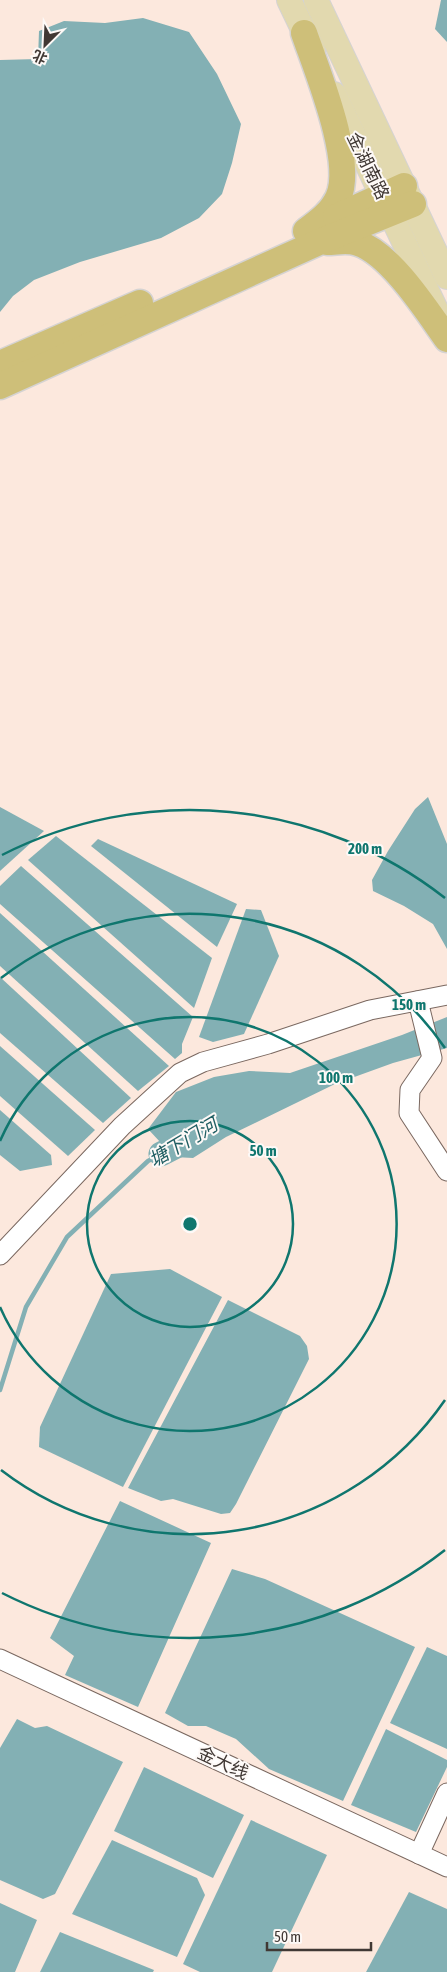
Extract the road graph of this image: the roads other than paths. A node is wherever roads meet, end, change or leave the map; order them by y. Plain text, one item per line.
1 (289, 0) edge
2 (316, 0) edge
3 (304, 32) junction
4 (397, 200) junction
5 (312, 237) junction
6 (447, 277) edge
7 (447, 333) edge
8 (447, 339) edge
9 (0, 364) edge
10 (0, 386) edge
11 (447, 995) edge
12 (418, 1002) junction
13 (447, 1171) edge
14 (0, 1255) edge
15 (0, 1659) edge
16 (447, 1793) edge
17 (419, 1854) junction
18 (447, 1867) edge

1 - 3 main road, 金湖南路
2 - 4 main road, 金湖南路
3 - 4 main road, 金湖南路
3 - 5 highway
4 - 5 highway
4 - 6 main road, 金湖南路
4 - 7 main road, 金湖南路
5 - 8 highway
5 - 9 highway
5 - 10 highway
11 - 12 street
12 - 13 street
12 - 14 street
15 - 17 street, 金大线
16 - 17 street
17 - 18 street, 金大线

